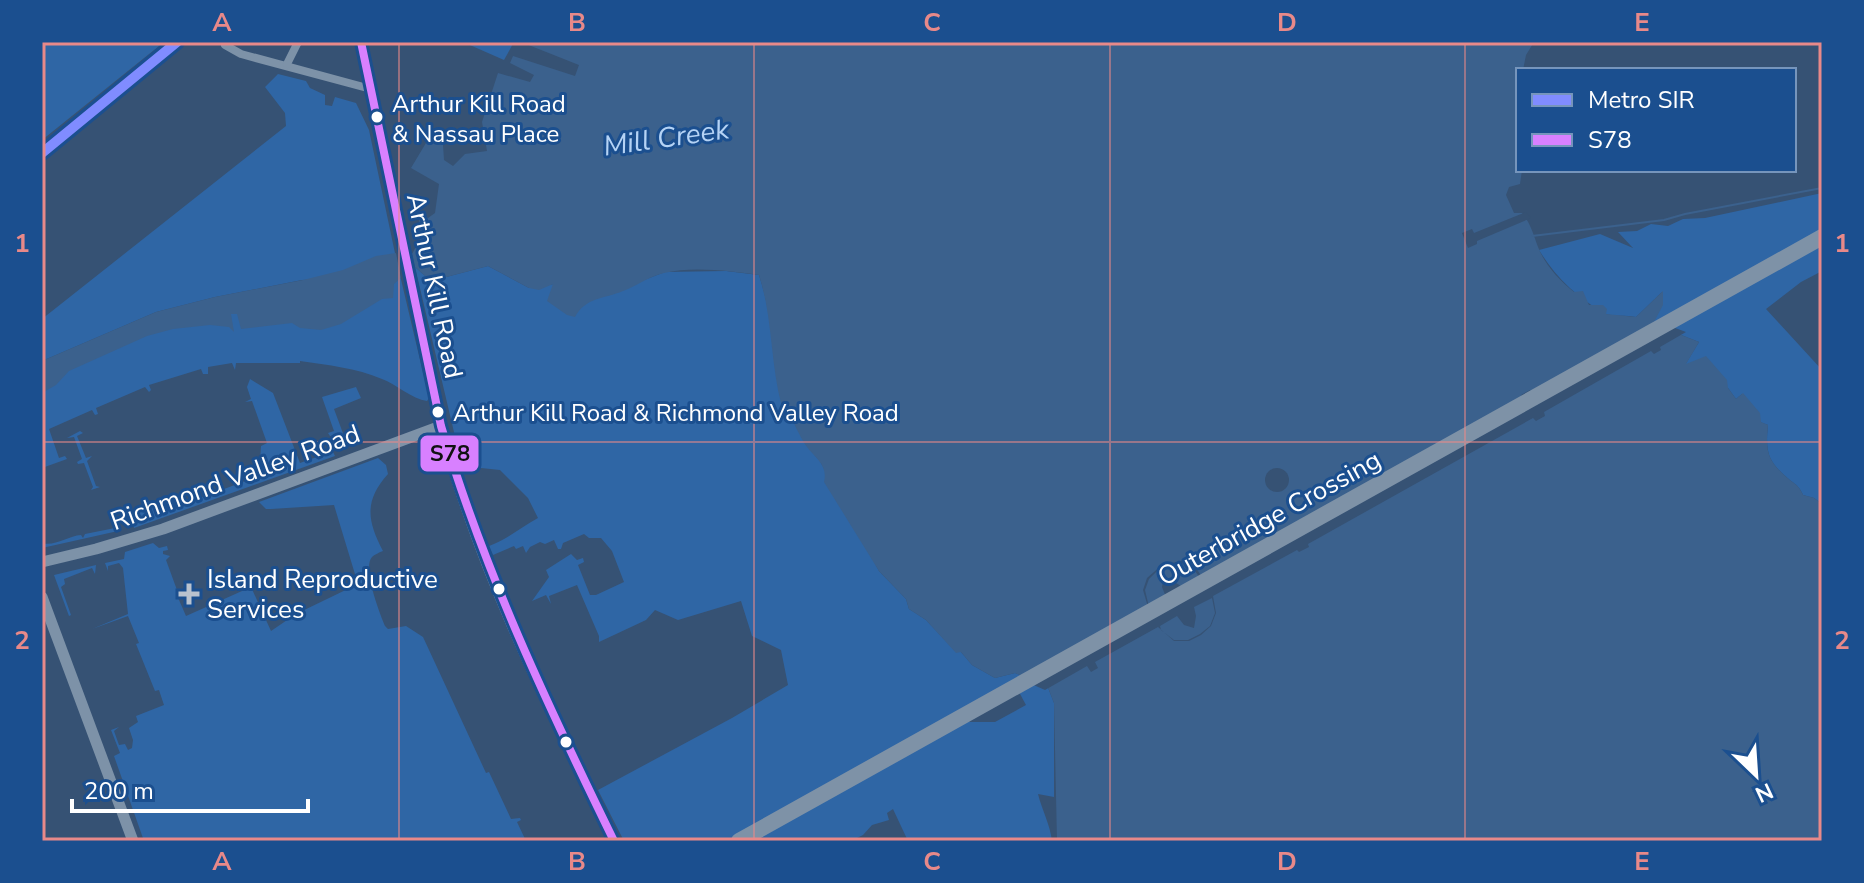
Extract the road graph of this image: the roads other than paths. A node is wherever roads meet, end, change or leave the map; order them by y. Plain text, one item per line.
1 (298, 42) edge
2 (361, 42) edge
3 (225, 45) dead end
4 (287, 64) junction
5 (371, 89) junction
6 (1822, 237) edge
7 (1822, 248) edge
8 (441, 426) junction
9 (1274, 548) junction
10 (42, 562) edge
11 (42, 597) edge
12 (133, 841) edge
13 (614, 841) edge
14 (739, 841) edge
15 (759, 841) edge

1 - 4 street
2 - 5 street, Arthur Kill Road
3 - 4 street
4 - 5 street
5 - 8 street, Arthur Kill Road
6 - 9 highway, Outerbridge Crossing
7 - 9 highway, Outerbridge Crossing
8 - 10 street, Richmond Valley Road
8 - 13 street, Arthur Kill Road
9 - 14 highway, Outerbridge Crossing
9 - 15 highway, Outerbridge Crossing
11 - 12 street

